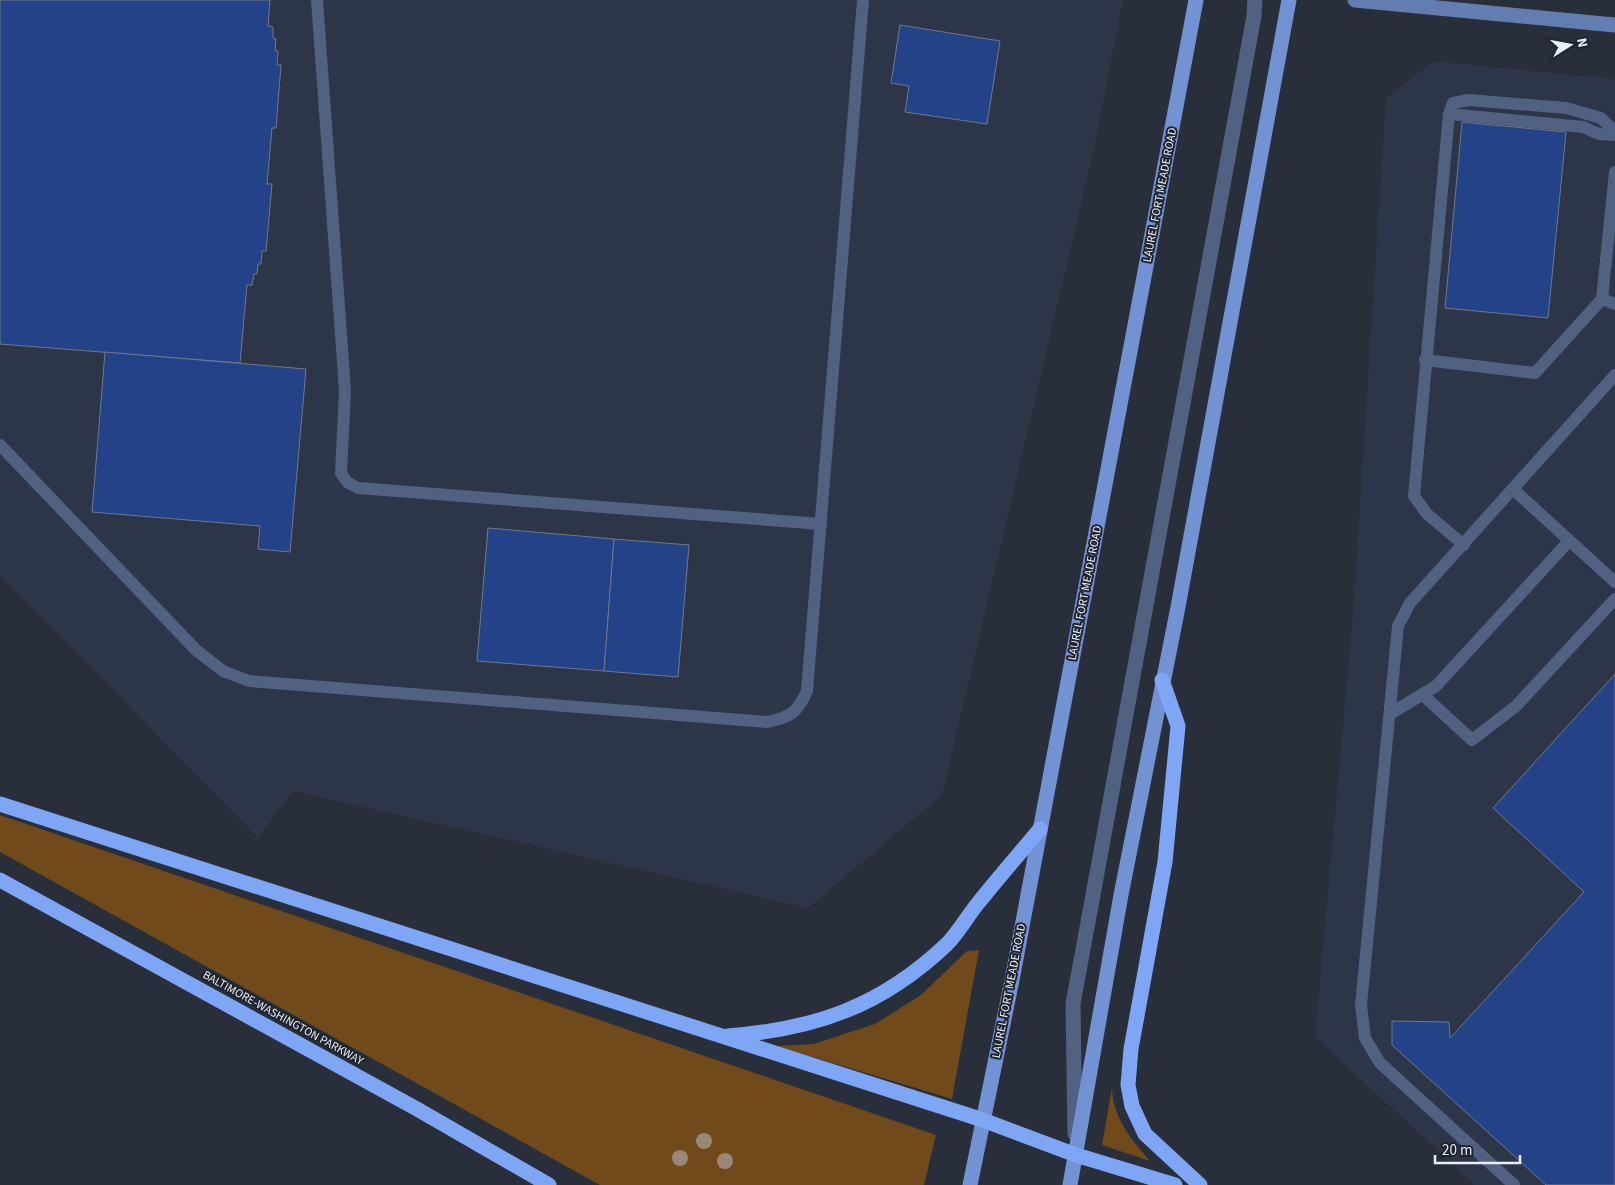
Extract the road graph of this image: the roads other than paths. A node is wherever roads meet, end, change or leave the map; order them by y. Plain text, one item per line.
1 (317, 0) edge
2 (863, 0) edge
3 (1196, 0) edge
4 (1255, 0) edge
5 (1289, 0) edge
6 (1355, 0) edge
7 (1615, 25) edge
8 (1615, 133) edge
9 (1615, 172) edge
10 (1602, 299) junction
11 (1615, 304) edge
12 (1426, 360) junction
13 (1615, 375) edge
14 (0, 446) edge
15 (1514, 490) junction
16 (821, 524) junction
17 (1569, 541) junction
18 (1464, 545) junction
19 (1615, 582) edge
20 (1615, 598) edge
21 (1162, 680) junction
22 (1423, 694) junction
23 (1390, 714) junction
24 (0, 804) edge
25 (1040, 829) junction
26 (0, 880) edge
27 (720, 1037) junction
28 (983, 1120) junction
29 (1076, 1155) junction
30 (549, 1185) edge
31 (970, 1185) edge
32 (1070, 1185) edge
33 (1175, 1185) edge
34 (1200, 1185) edge
35 (1514, 1185) edge

1 - 16 lane
2 - 16 lane
3 - 25 main road, LAUREL FORT MEADE ROAD
4 - 29 street
5 - 21 main road
6 - 7 street
8 - 12 lane
9 - 10 lane
10 - 11 lane
10 - 12 lane
12 - 18 lane
13 - 15 lane
14 - 16 lane
15 - 17 lane
15 - 18 lane
17 - 19 lane
17 - 22 lane
18 - 23 lane
20 - 22 lane
21 - 29 main road
21 - 34 highway
22 - 23 lane
23 - 35 lane
24 - 27 highway
25 - 27 highway
25 - 28 main road, LAUREL FORT MEADE ROAD
26 - 30 highway, BALTIMORE-WASHINGTON PARKWAY
27 - 28 highway
28 - 29 highway
28 - 31 main road, LAUREL FORT MEADE ROAD
29 - 32 main road
29 - 33 highway

